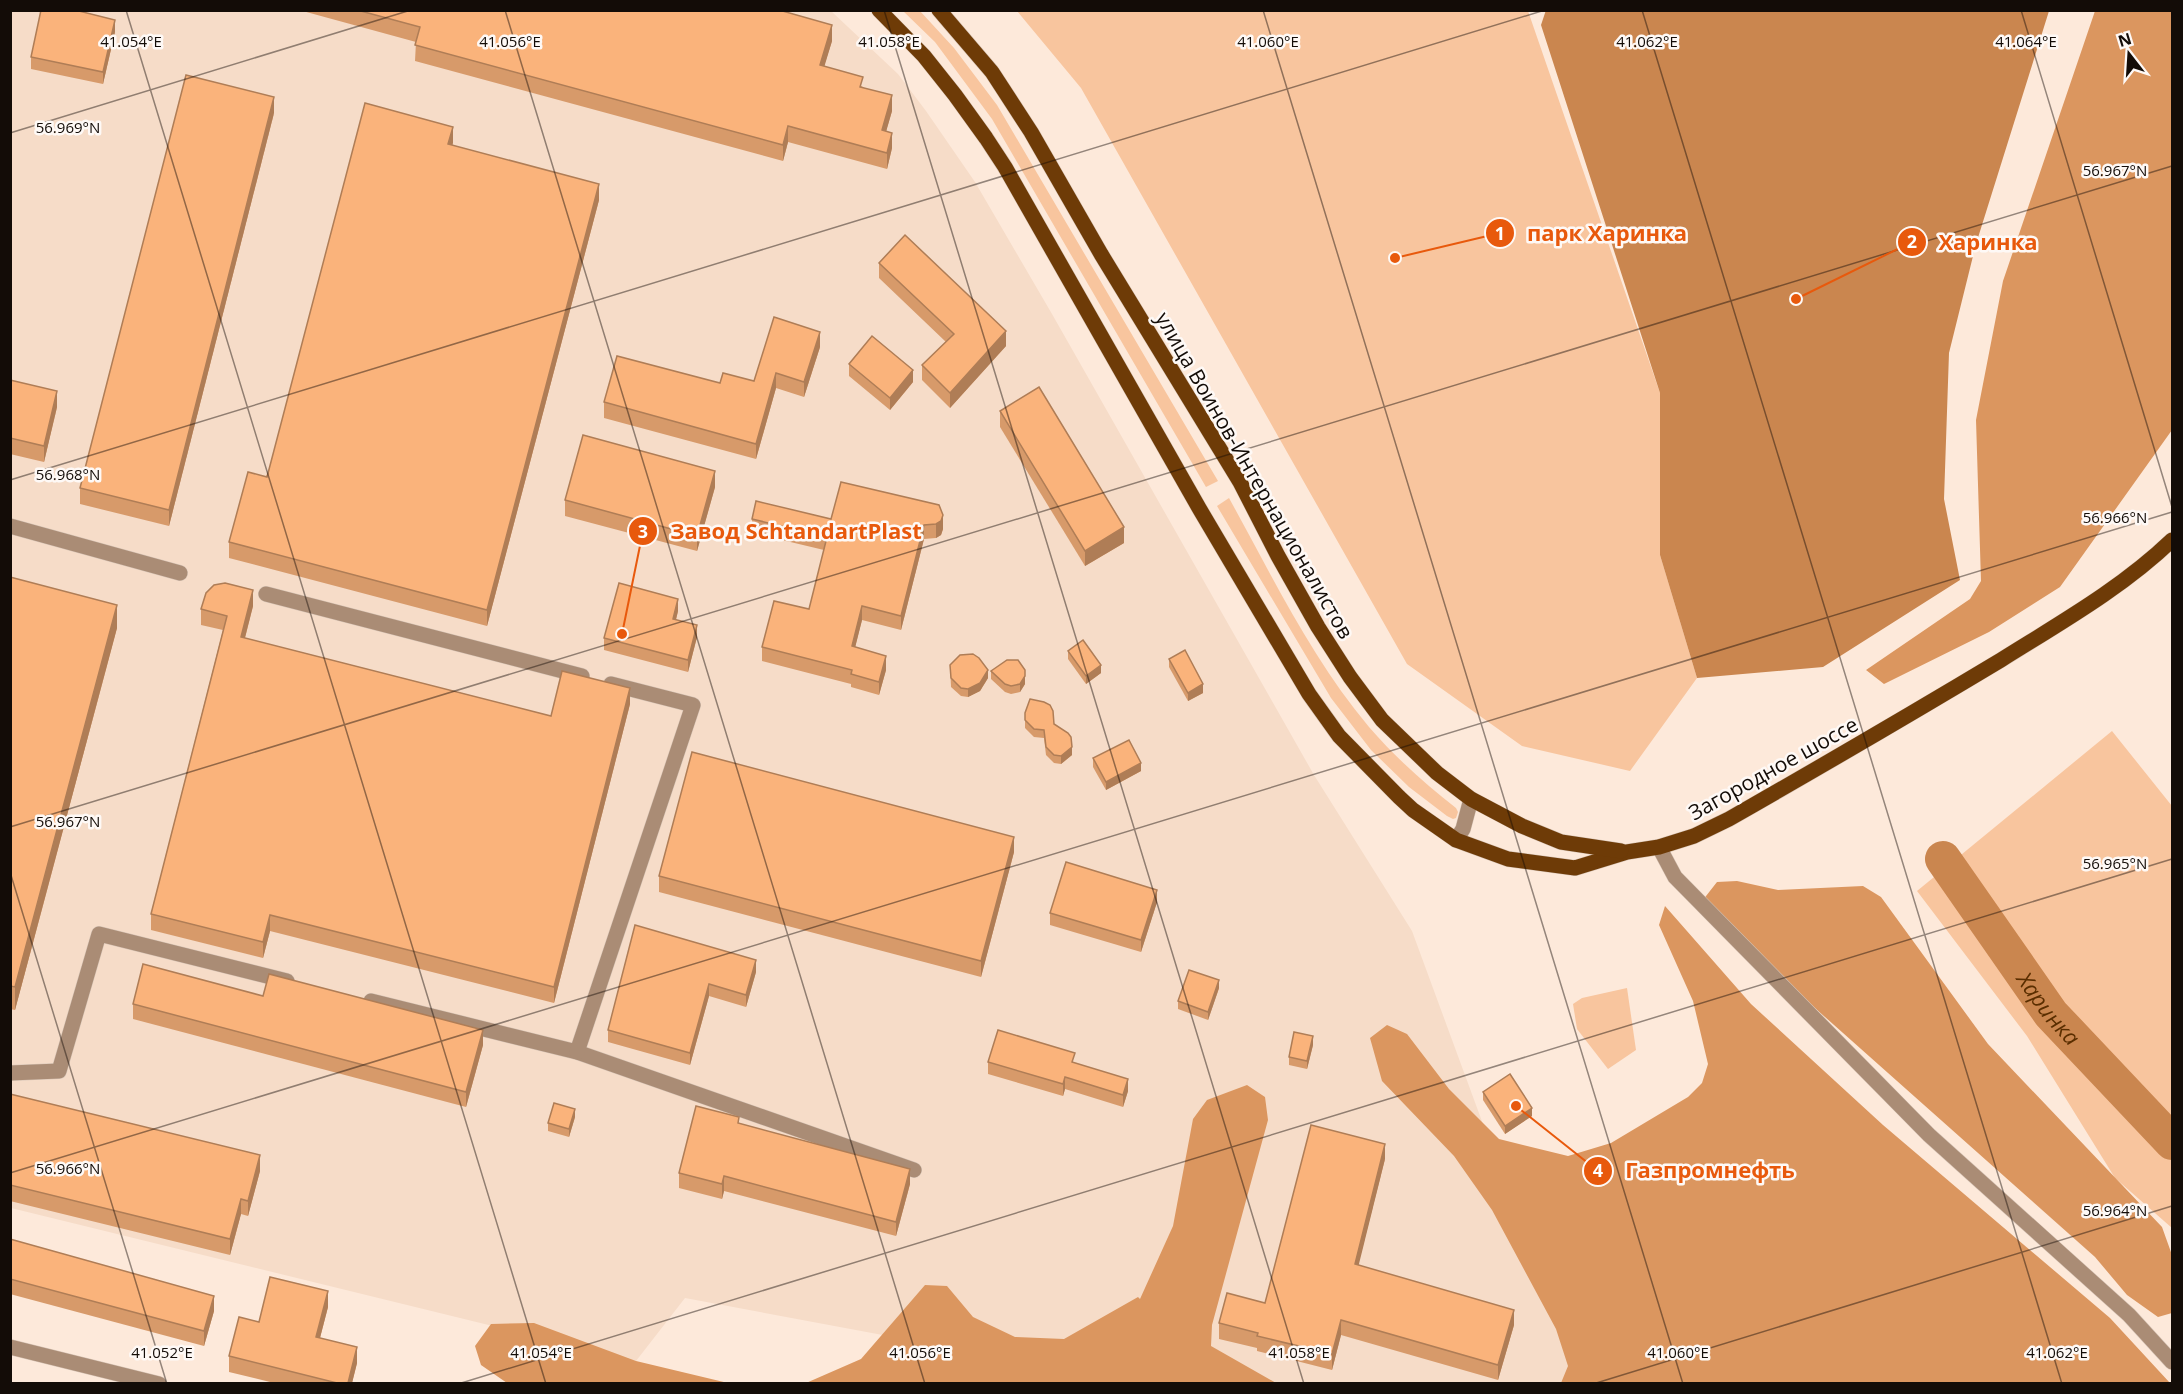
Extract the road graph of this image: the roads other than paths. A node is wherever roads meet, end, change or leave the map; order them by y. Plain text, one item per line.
1 (879, 10) edge
2 (939, 10) edge
3 (10, 526) edge
4 (2172, 540) edge
5 (180, 573) dead end
6 (266, 594) dead end
7 (1471, 799) junction
8 (1456, 840) junction
9 (1659, 847) junction
10 (1627, 852) junction
11 (304, 985) edge
12 (361, 999) edge
13 (577, 1052) junction
14 (10, 1073) edge
15 (914, 1170) dead end
16 (10, 1347) edge
17 (2172, 1362) edge
18 (159, 1383) edge

1 - 8 main road, Загородное шоссе
2 - 7 main road, улица Воинов-Интернационалистов
3 - 5 street
4 - 9 main road, Загородное шоссе
6 - 13 street
7 - 8 street
7 - 10 main road, улица Воинов-Интернационалистов
8 - 10 main road, Загородное шоссе
9 - 10 main road, Загородное шоссе
9 - 17 street
11 - 14 street
12 - 13 street
13 - 15 street
16 - 18 street

